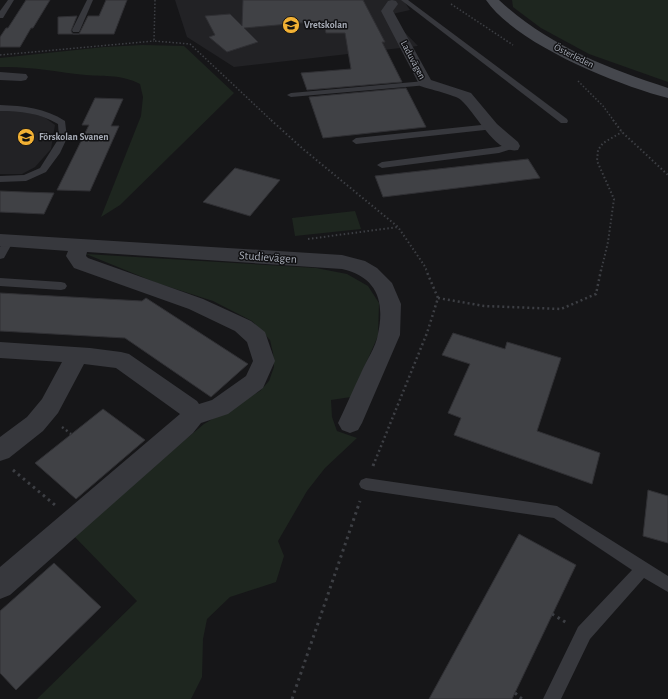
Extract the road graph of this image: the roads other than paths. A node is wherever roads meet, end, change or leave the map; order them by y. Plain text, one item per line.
1 (11, 0) edge
2 (90, 0) edge
3 (492, 0) edge
4 (397, 1) edge
5 (0, 16) edge
6 (76, 30) dead end
7 (0, 76) edge
8 (21, 76) dead end
9 (425, 83) junction
10 (668, 93) edge
11 (291, 95) dead end
12 (0, 108) edge
13 (564, 121) dead end
14 (491, 127) junction
15 (356, 141) dead end
16 (512, 146) joint
17 (382, 165) dead end
18 (0, 179) edge
19 (79, 244) junction
20 (3, 245) edge
21 (0, 282) edge
22 (61, 286) dead end
23 (0, 350) edge
24 (77, 356) junction
25 (193, 416) junction
26 (350, 423) dead end
27 (3, 458) edge
28 (366, 484) road end
29 (642, 568) junction
30 (0, 585) edge
31 (668, 585) edge
32 (552, 699) edge

1 - 5 lane
2 - 6 lane
3 - 10 street, Österleden
4 - 9 street, Laduvägen
4 - 13 lane
7 - 8 street
9 - 11 lane
9 - 14 street, Laduvägen
12 - 18 lane
14 - 15 lane
14 - 16 street, Laduvägen
16 - 17 lane
19 - 20 street, Studievägen
19 - 25 street
19 - 26 street, Studievägen
21 - 22 lane
23 - 24 street
24 - 25 street
24 - 27 street
25 - 30 street
28 - 29 lane
29 - 31 lane
29 - 32 lane

